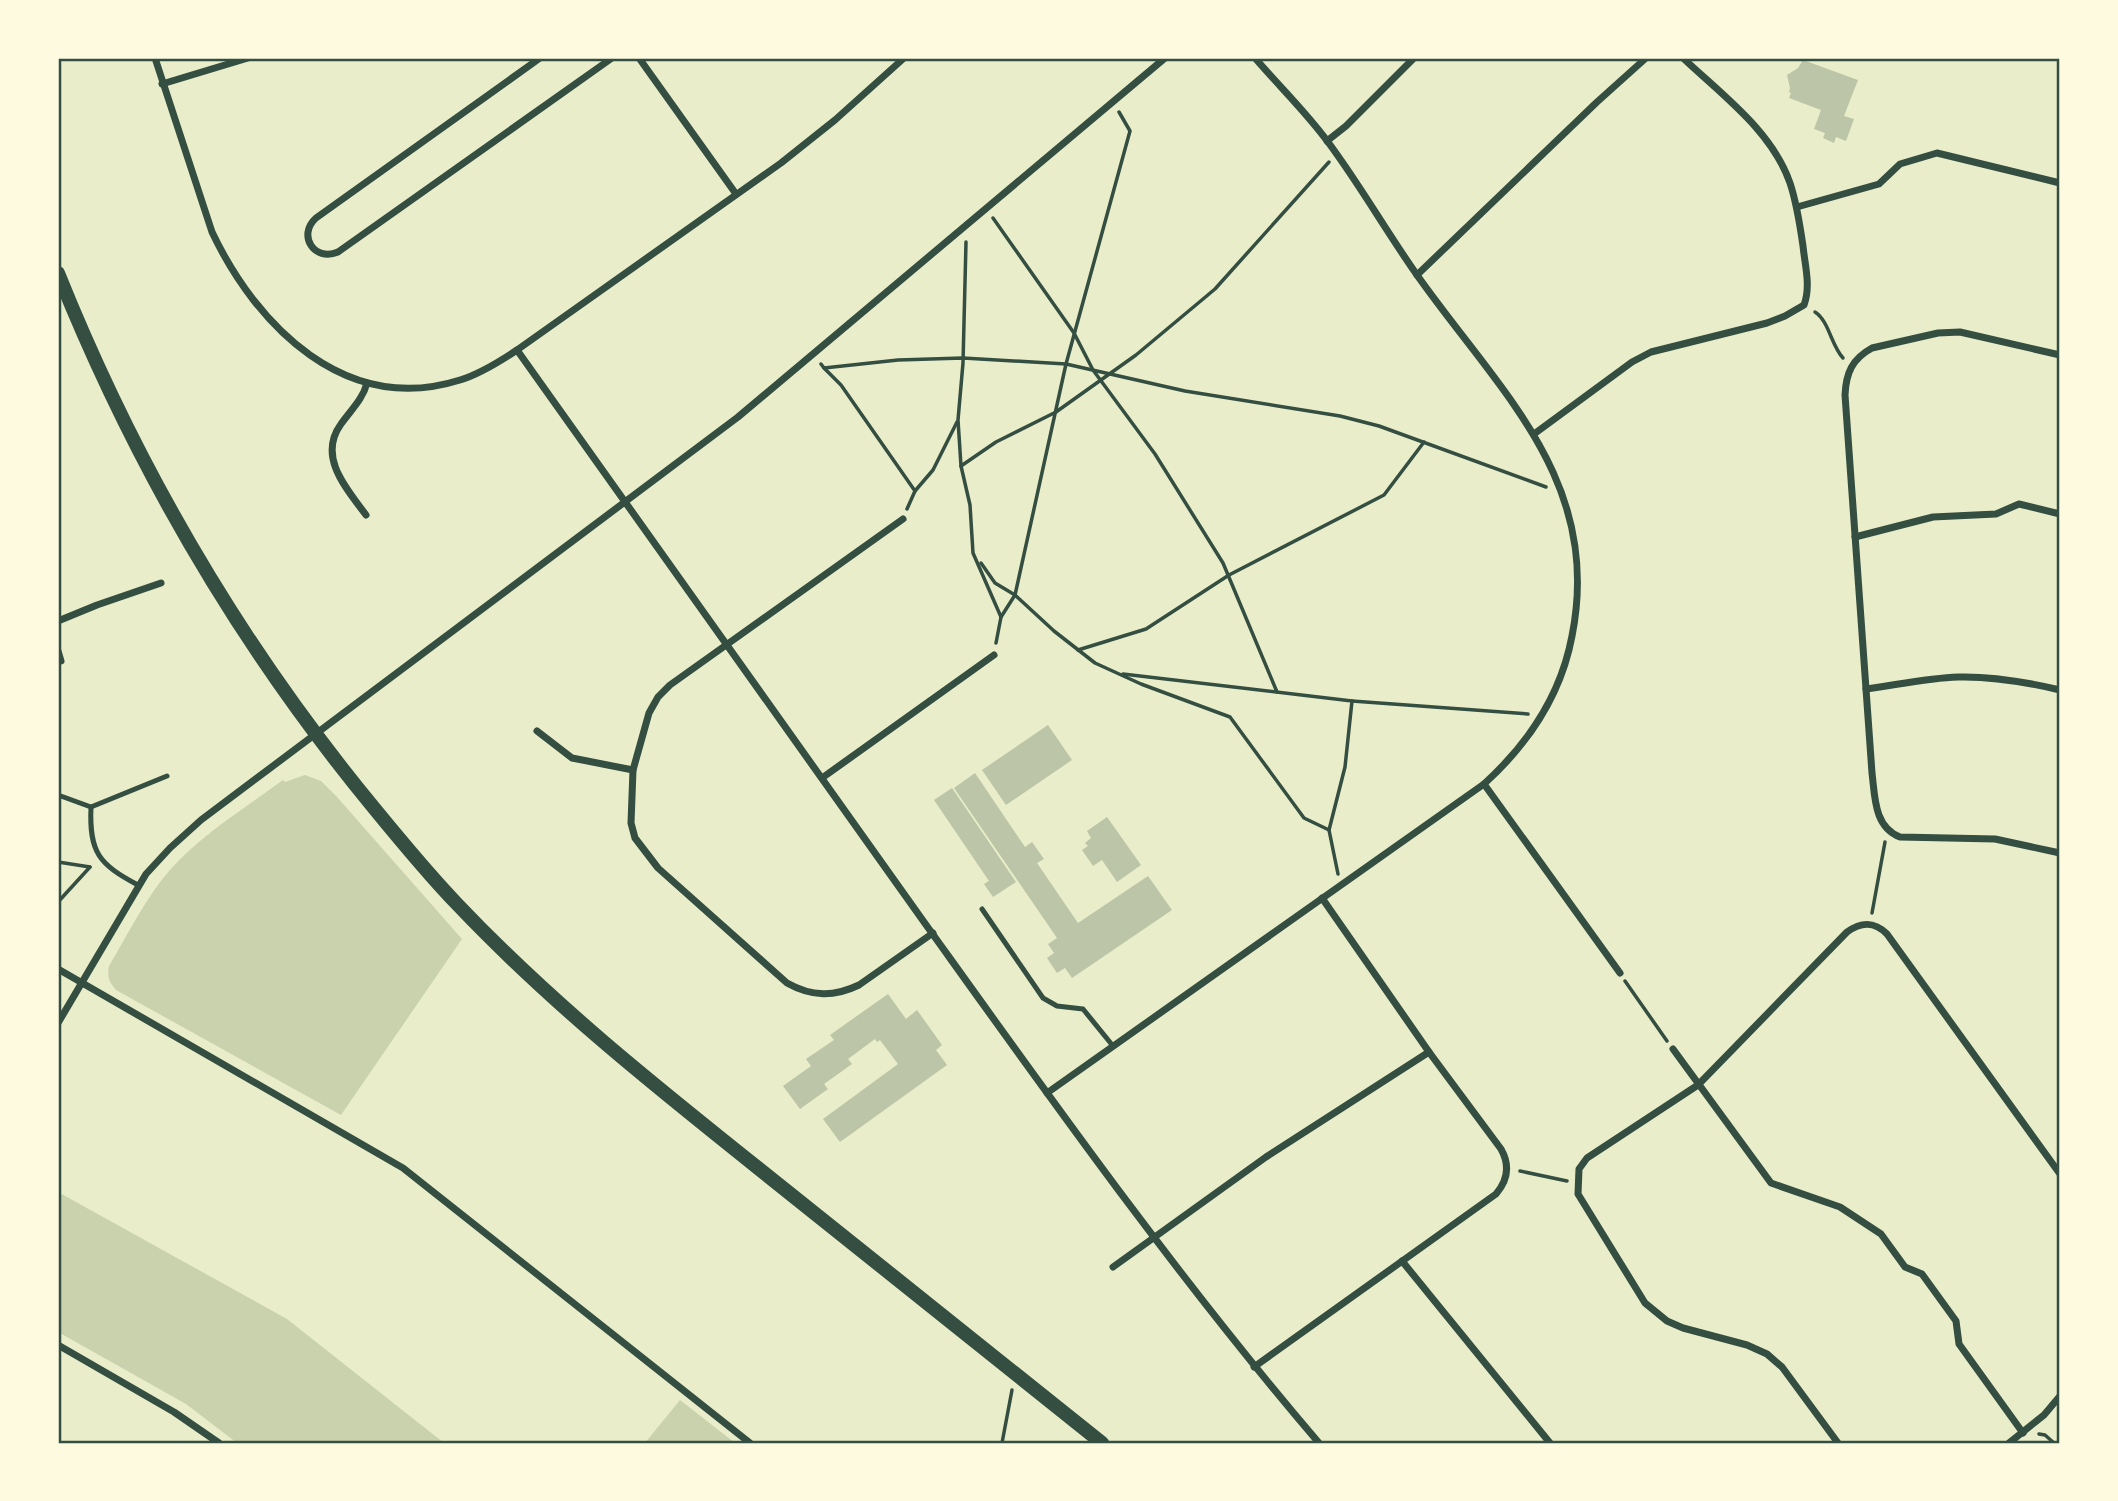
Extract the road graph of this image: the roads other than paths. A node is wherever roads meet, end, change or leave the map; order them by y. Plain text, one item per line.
1 (155, 58) edge
2 (248, 58) edge
3 (540, 58) edge
4 (612, 58) edge
5 (639, 58) edge
6 (904, 58) edge
7 (1165, 58) edge
8 (1255, 58) edge
9 (1414, 58) edge
10 (1646, 58) edge
11 (1684, 58) edge
12 (162, 84) junction
13 (1328, 141) junction
14 (2060, 183) edge
15 (736, 194) junction
16 (1797, 207) junction
17 (58, 273) edge
18 (1417, 275) junction
19 (517, 350) junction
20 (2060, 355) edge
21 (367, 383) junction
22 (1534, 434) junction
23 (626, 503) junction
24 (2060, 514) edge
25 (366, 515) dead end
26 (903, 519) road end
27 (1855, 537) junction
28 (161, 583) dead end
29 (58, 621) edge
30 (727, 645) junction
31 (58, 651) edge
32 (994, 655) road end
33 (61, 661) dead end
34 (1866, 689) junction
35 (2060, 690) edge
36 (537, 731) dead end
37 (315, 733) junction
38 (633, 770) junction
39 (167, 776) dead end
40 (822, 778) junction
41 (1484, 784) junction
42 (58, 795) edge
43 (91, 807) junction
44 (2060, 853) edge
45 (138, 886) junction
46 (1322, 898) junction
47 (982, 909) dead end
48 (933, 933) junction
49 (58, 969) edge
50 (1620, 973) road end
51 (81, 982) junction
52 (58, 1023) edge
53 (1113, 1046) junction
54 (1673, 1049) road end
55 (1429, 1052) junction
56 (1698, 1085) junction
57 (1047, 1093) junction
58 (2060, 1174) edge
59 (1155, 1236) junction
60 (1402, 1261) junction
61 (1113, 1266) dead end
62 (58, 1345) edge
63 (1254, 1367) junction
64 (2060, 1396) edge
65 (2023, 1433) junction
66 (219, 1443) edge
67 (750, 1443) edge
68 (1102, 1443) edge
69 (1319, 1443) edge
70 (1550, 1443) edge
71 (1838, 1443) edge
72 (2009, 1443) edge

1 - 12 street
2 - 12 street
3 - 4 street
5 - 15 street
6 - 15 street
7 - 23 street
8 - 13 street
9 - 13 street
10 - 18 street
11 - 16 street
12 - 21 street
13 - 18 street
14 - 16 street
15 - 19 street
16 - 22 street
17 - 37 main road
18 - 22 street
19 - 21 street
19 - 23 street
20 - 27 street
21 - 25 street
22 - 41 street
23 - 30 street
23 - 37 street
24 - 27 street
26 - 30 street
27 - 34 street
28 - 29 street
30 - 38 street
30 - 40 street
31 - 33 street
32 - 40 street
34 - 35 street
34 - 44 street
36 - 38 street
37 - 45 street
37 - 68 main road
38 - 48 street
39 - 43 lane
40 - 48 street
41 - 46 street
41 - 50 street
42 - 43 lane
43 - 45 lane
45 - 51 street
46 - 53 street
46 - 55 street
47 - 53 lane
48 - 57 street
49 - 51 street
51 - 52 street
51 - 67 street
53 - 57 street
54 - 56 street
55 - 59 street
55 - 60 street
56 - 58 street
56 - 65 street
56 - 71 street
57 - 59 street
59 - 61 street
59 - 63 street
60 - 63 street
60 - 70 street
62 - 66 street
63 - 69 street
64 - 65 street
65 - 72 street

